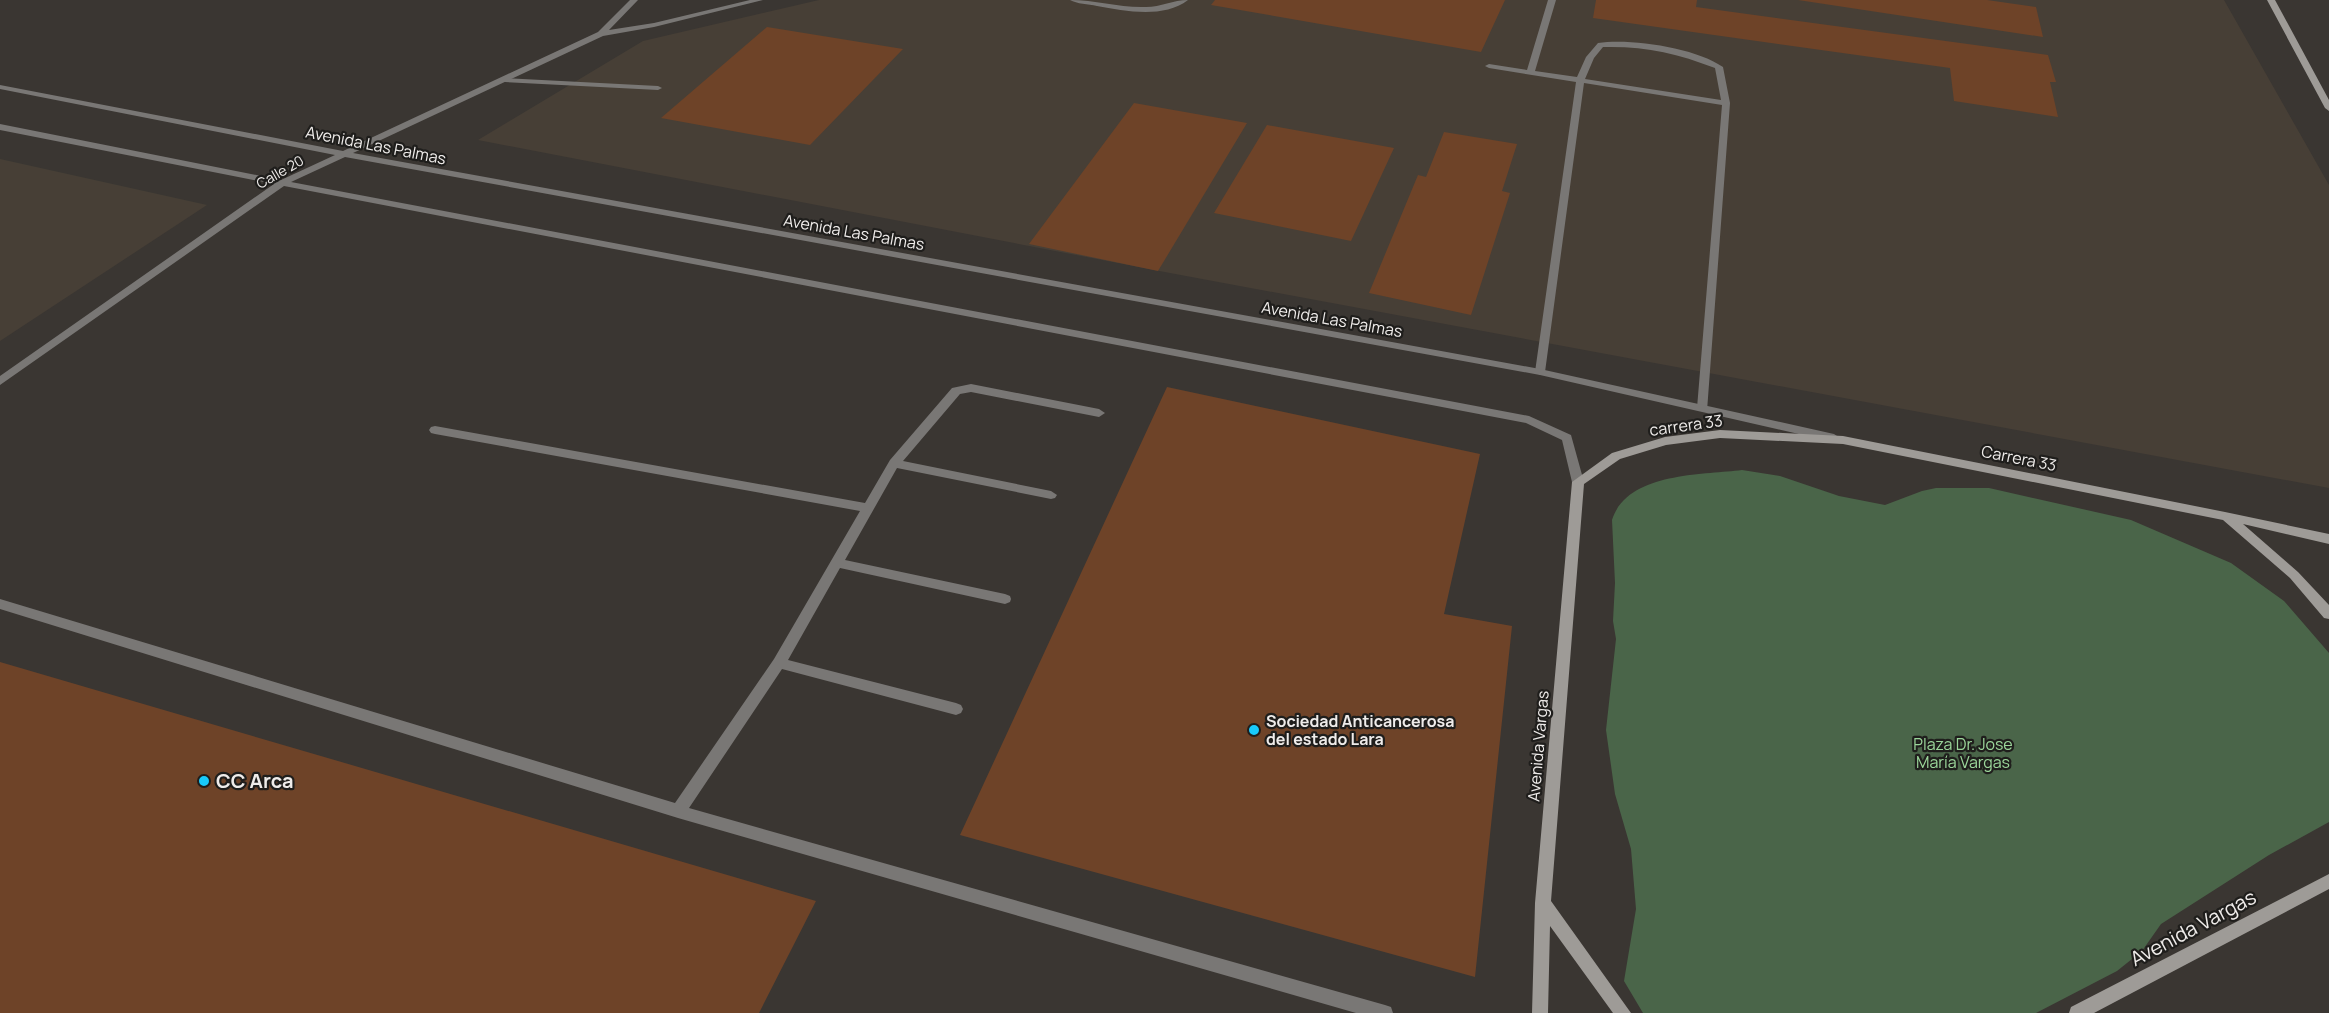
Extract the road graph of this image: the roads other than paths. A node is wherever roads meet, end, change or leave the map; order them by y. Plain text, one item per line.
1 (634, 0) edge
2 (759, 0) edge
3 (1074, 0) edge
4 (1184, 0) edge
5 (1552, 0) edge
6 (2271, 0) edge
7 (601, 34) junction
8 (1489, 66) dead end
9 (1530, 73) junction
10 (505, 80) junction
11 (1580, 81) junction
12 (0, 87) edge
13 (658, 88) dead end
14 (1726, 103) junction
15 (2329, 108) edge
16 (0, 127) edge
17 (344, 154) junction
18 (282, 183) junction
19 (1540, 372) junction
20 (0, 381) edge
21 (1703, 408) junction
22 (1099, 412) dead end
23 (435, 430) dead end
24 (1843, 440) junction
25 (894, 463) junction
26 (1578, 482) junction
27 (1051, 495) dead end
28 (866, 508) junction
29 (2225, 516) junction
30 (2329, 539) edge
31 (837, 563) junction
32 (1005, 599) dead end
33 (0, 604) edge
34 (2329, 614) edge
35 (779, 663) junction
36 (956, 709) dead end
37 (678, 811) junction
38 (2329, 881) edge
39 (1543, 903) junction
40 (1384, 1013) edge
41 (1540, 1013) edge
42 (1623, 1013) edge
43 (2077, 1013) edge

1 - 7 street
2 - 7 street
3 - 4 street
5 - 9 street
6 - 15 main road
7 - 10 street, Calle 20
8 - 9 street
9 - 11 street
10 - 13 street
10 - 17 street, Calle 20
11 - 14 street
11 - 14 street
11 - 19 street
12 - 17 street, Avenida Las Palmas
14 - 21 street
16 - 18 street
17 - 18 street, Calle 20
17 - 19 street, Avenida Las Palmas
18 - 20 street, Calle 20
18 - 26 street
19 - 21 street, Avenida Las Palmas
21 - 24 street, Carrera 33
22 - 25 street
23 - 28 street
24 - 26 main road, carrera 33
24 - 29 main road, Carrera 33
25 - 27 street
25 - 28 street
26 - 39 main road, Avenida Vargas
28 - 31 street
29 - 30 main road, Carrera 33
29 - 34 main road
31 - 32 street
31 - 35 street
33 - 37 street
35 - 36 street
35 - 37 street
37 - 40 street
38 - 43 main road, Avenida Vargas
39 - 41 main road, Avenida Vargas
39 - 42 main road

